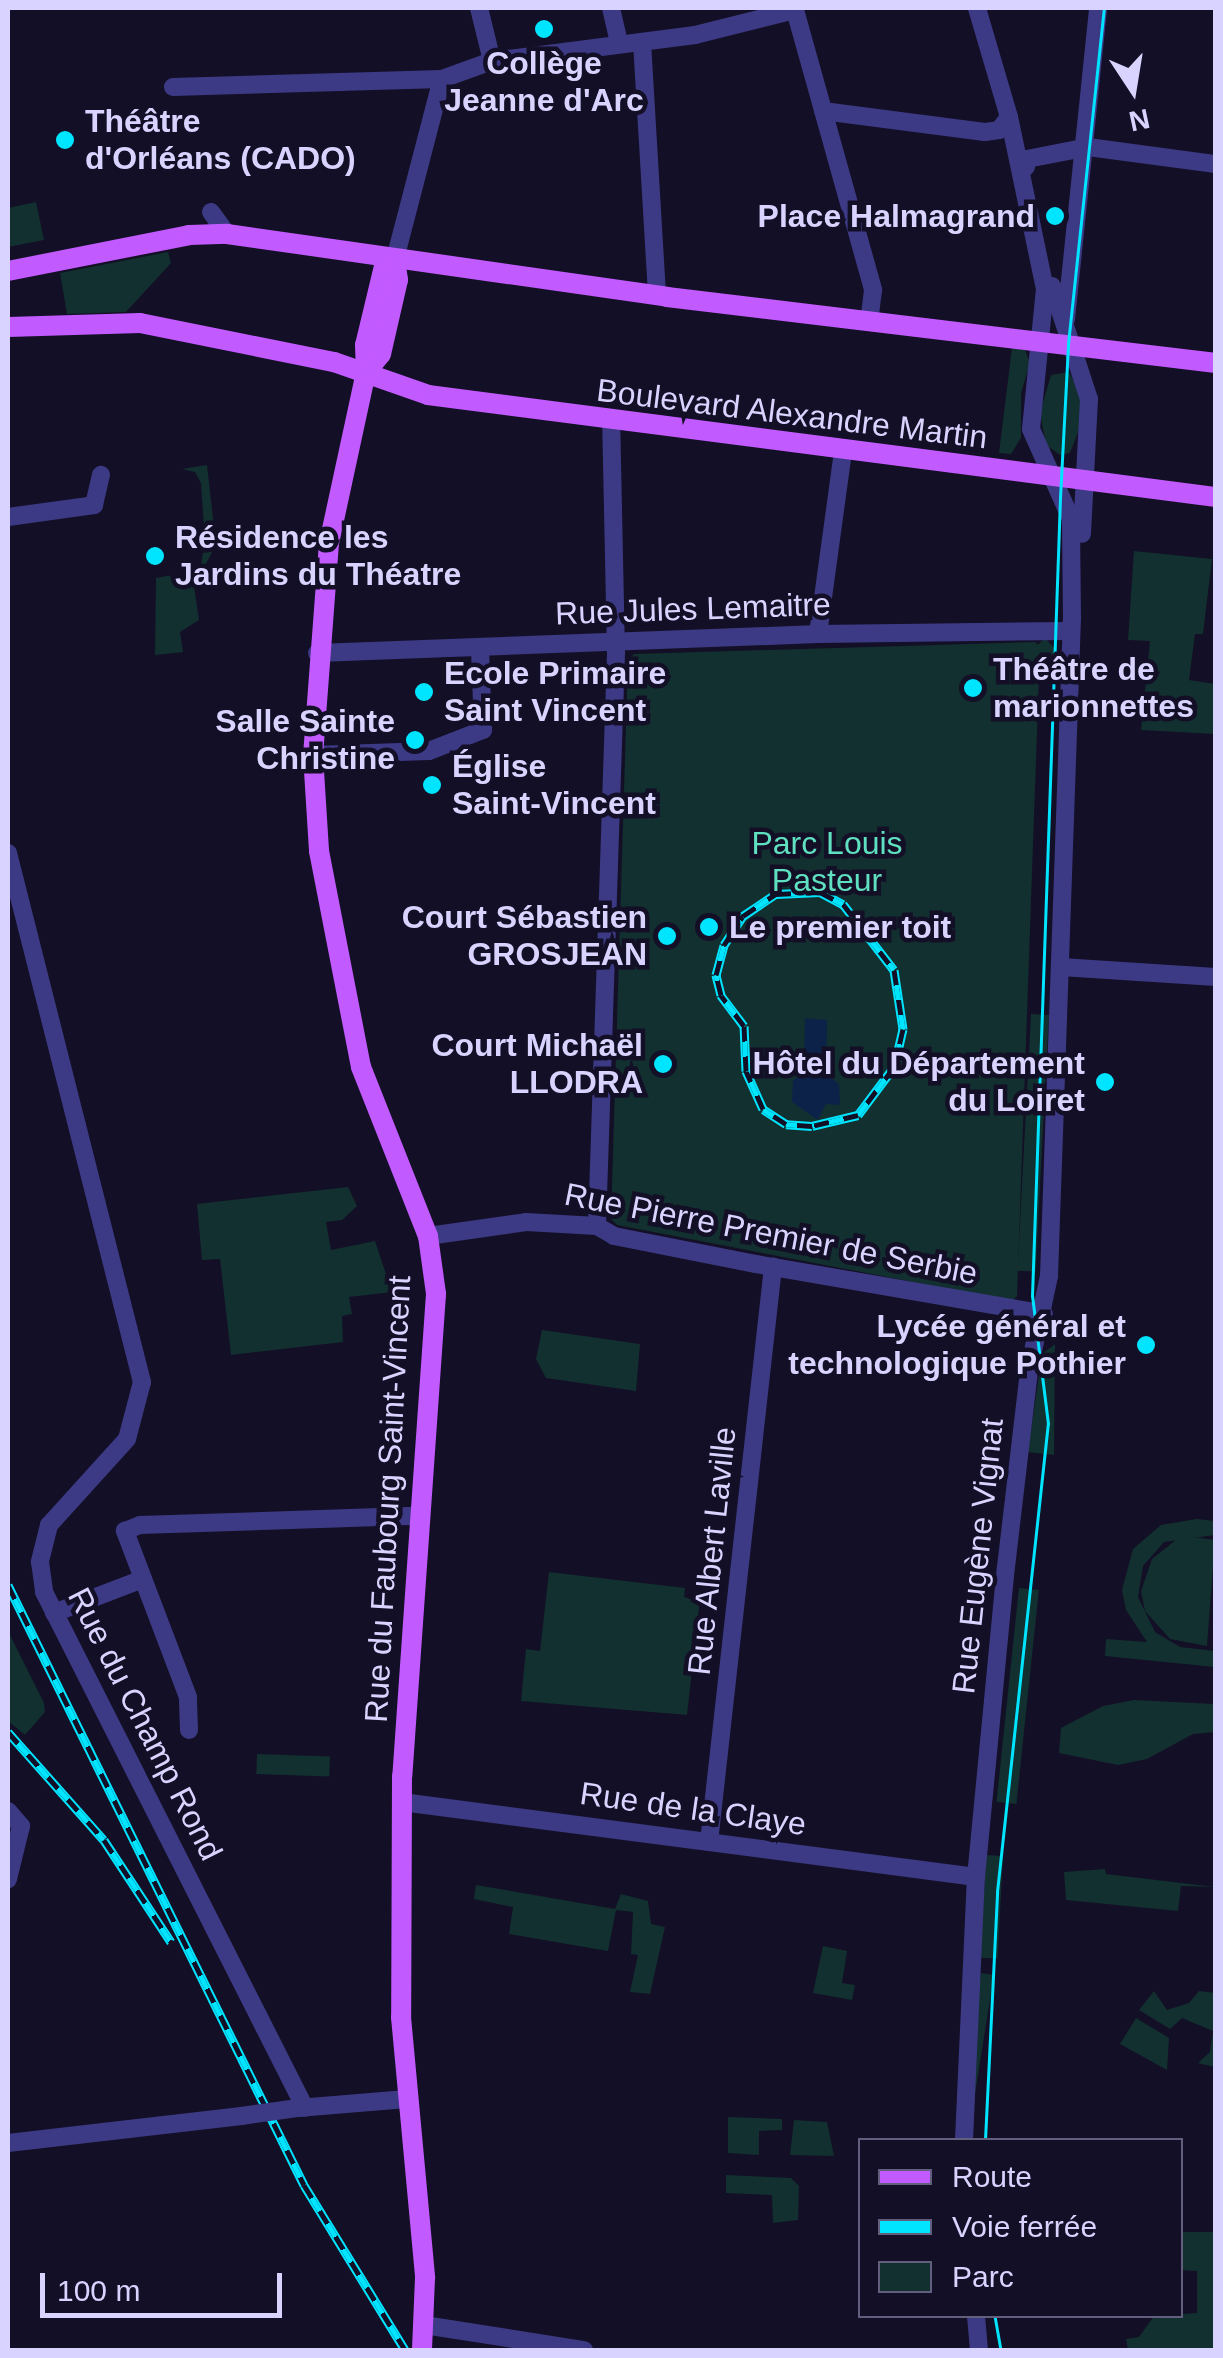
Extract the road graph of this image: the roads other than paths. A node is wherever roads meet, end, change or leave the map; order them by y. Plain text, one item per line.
1 (479, 8) edge
2 (611, 8) edge
3 (977, 8) edge
4 (1098, 8) edge
5 (793, 9) edge
6 (642, 42) junction
7 (619, 44) junction
8 (492, 60) junction
9 (442, 80) junction
10 (173, 87) dead end
11 (823, 111) junction
12 (1004, 123) junction
13 (1082, 148) junction
14 (1026, 163) junction
15 (1216, 164) edge
16 (211, 212) dead end
17 (227, 234) junction
18 (395, 260) junction
19 (8, 271) edge
20 (657, 296) junction
21 (869, 322) junction
22 (1065, 324) junction
23 (8, 327) edge
24 (1019, 338) junction
25 (1043, 342) junction
26 (1075, 346) junction
27 (1212, 363) edge
28 (1041, 370) junction
29 (366, 372) junction
30 (612, 420) junction
31 (843, 451) junction
32 (100, 475) dead end
33 (1050, 477) junction
34 (1090, 487) junction
35 (1216, 497) edge
36 (8, 517) edge
37 (1071, 625) junction
38 (818, 634) junction
39 (616, 641) junction
40 (480, 648) junction
41 (317, 653) junction
42 (313, 755) junction
43 (8, 852) edge
44 (1061, 969) junction
45 (1216, 977) edge
46 (597, 1226) junction
47 (428, 1236) junction
48 (773, 1267) junction
49 (1044, 1314) junction
50 (416, 1516) junction
51 (140, 1580) junction
52 (54, 1612) junction
53 (189, 1730) dead end
54 (402, 1802) junction
55 (8, 1811) edge
56 (709, 1842) junction
57 (976, 1876) junction
58 (8, 1878) edge
59 (407, 2100) junction
60 (301, 2108) junction
61 (964, 2138) edge
62 (8, 2142) edge
63 (976, 2318) edge
64 (424, 2325) junction
65 (422, 2350) edge
66 (584, 2350) edge
67 (979, 2350) edge

1 - 8 street
2 - 7 street
3 - 12 street
4 - 13 street
5 - 6 street
5 - 11 street
6 - 7 street
6 - 20 street
7 - 8 street
8 - 9 street
9 - 10 street
9 - 18 street
11 - 12 street
11 - 21 street
12 - 14 street
12 - 24 street
12 - 25 street
13 - 14 street
13 - 15 street
13 - 22 street
14 - 22 street
16 - 17 street
17 - 18 main road
17 - 19 main road
18 - 20 main road
18 - 29 main road, Rue du Faubourg Saint-Vincent
20 - 21 main road
21 - 24 main road
22 - 26 street
23 - 29 main road, Boulevard Alexandre Martin
24 - 25 main road
25 - 26 main road
25 - 28 street
26 - 27 main road
26 - 28 street
26 - 34 street
28 - 33 street
29 - 30 main road, Boulevard Alexandre Martin
29 - 41 main road, Rue du Faubourg Saint-Vincent
30 - 31 main road, Boulevard Alexandre Martin
30 - 39 street
31 - 33 main road, Boulevard Alexandre Martin
31 - 38 street
32 - 36 street
33 - 34 main road, Boulevard Alexandre Martin
33 - 37 street, Rue Eugène Vignat
34 - 35 main road, Boulevard Alexandre Martin
34 - 37 street, Rue Eugène Vignat
37 - 38 street, Rue Jules Lemaitre
37 - 44 street, Rue Eugène Vignat
38 - 39 street, Rue Jules Lemaitre
39 - 40 street, Rue Jules Lemaitre
39 - 46 street
40 - 41 street, Rue Jules Lemaitre
40 - 42 street
41 - 42 main road, Rue du Faubourg Saint-Vincent
42 - 47 main road, Rue du Faubourg Saint-Vincent
43 - 52 street, Rue du Champ Rond
44 - 45 street
44 - 49 street, Rue Eugène Vignat
46 - 47 street, Rue Pierre Premier de Serbie
46 - 48 street, Rue Pierre Premier de Serbie
47 - 50 main road, Rue du Faubourg Saint-Vincent
48 - 49 street, Rue Pierre Premier de Serbie
48 - 56 street, Rue Albert Laville
49 - 57 street, Rue Eugène Vignat
50 - 51 street
50 - 54 main road, Rue du Faubourg Saint-Vincent
51 - 52 street
51 - 53 street
52 - 60 street, Rue du Champ Rond
54 - 56 street, Rue de la Claye
54 - 59 main road, Rue du Faubourg Saint-Vincent
55 - 58 street
56 - 57 street, Rue de la Claye
57 - 61 street, Rue Eugène Vignat
59 - 60 street
59 - 64 main road, Rue du Faubourg Saint-Vincent
60 - 62 street, bridge
63 - 67 street
64 - 65 main road, Rue du Faubourg Saint-Vincent
64 - 66 street

